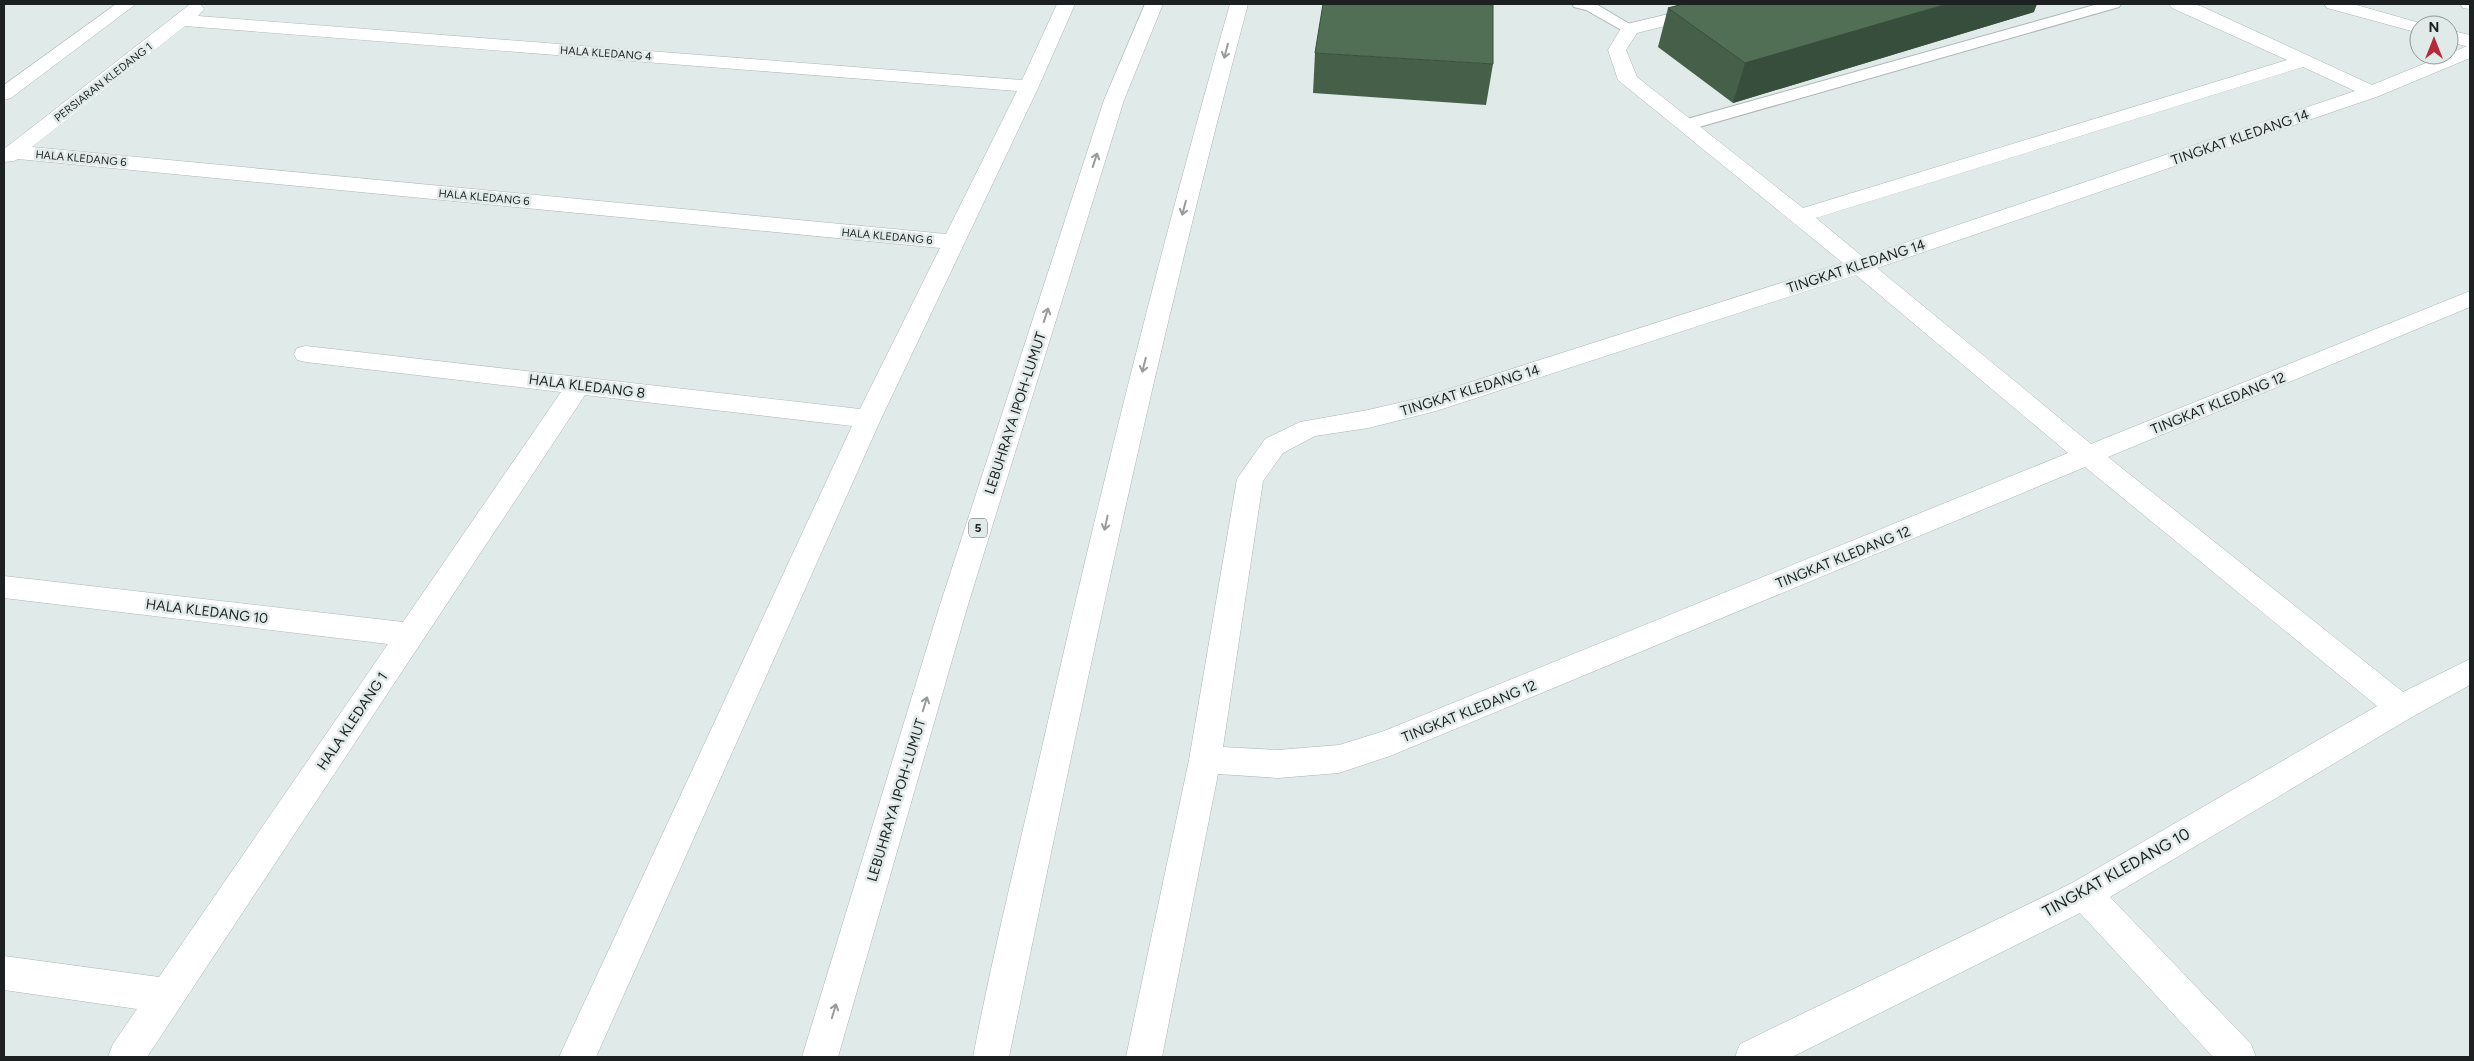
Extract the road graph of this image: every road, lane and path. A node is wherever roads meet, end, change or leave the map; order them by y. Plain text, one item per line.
1 (127, 4) edge
2 (202, 4) edge
3 (1066, 4) edge
4 (1154, 4) edge
5 (1239, 4) edge
6 (1579, 4) edge
7 (1731, 4) edge
8 (2114, 4) edge
9 (2178, 4) edge
10 (2333, 4) edge
11 (182, 20) junction
12 (2409, 24) edge
13 (1630, 29) junction
14 (2470, 51) edge
15 (2304, 61) junction
16 (1029, 86) junction
17 (2372, 92) junction
18 (4, 94) edge
19 (1686, 125) junction
20 (9, 156) edge
21 (1800, 216) junction
22 (954, 242) junction
23 (1859, 266) junction
24 (2470, 298) edge
25 (306, 354) dead end
26 (579, 385) junction
27 (868, 419) junction
28 (2089, 456) junction
29 (4, 587) edge
30 (410, 635) junction
31 (2470, 671) edge
32 (2401, 708) junction
33 (1205, 760) junction
34 (2084, 894) junction
35 (4, 973) edge
36 (167, 996) junction
37 (126, 1057) edge
38 (577, 1057) edge
39 (820, 1057) edge
40 (991, 1057) edge
41 (1144, 1057) edge
42 (1753, 1057) edge
43 (2238, 1057) edge

1 - 18 main road
2 - 11 main road, PERSIARAN KLEDANG 1
3 - 16 main road
39 -> 4 main road, LEBUHRAYA IPOH-LUMUT / 5
5 -> 40 main road
6 - 13 lane
7 - 13 main road
8 - 19 lane
9 - 15 main road
10 - 12 main road
11 - 16 main road, HALA KLEDANG 4
11 - 20 main road, PERSIARAN KLEDANG 1
13 - 19 main road
14 - 17 main road, TINGKAT KLEDANG 14
15 - 17 main road
15 - 21 main road
16 - 22 main road
17 - 23 main road, TINGKAT KLEDANG 14
19 - 21 main road
20 - 22 main road, HALA KLEDANG 6
21 - 23 main road
22 - 27 main road
23 - 28 main road
23 - 33 main road, TINGKAT KLEDANG 14
24 - 28 main road, TINGKAT KLEDANG 12
25 - 26 main road, HALA KLEDANG 8
26 - 27 main road, HALA KLEDANG 8
26 - 30 main road, HALA KLEDANG 1
27 - 38 main road
28 - 32 main road
28 - 33 main road, TINGKAT KLEDANG 12
29 - 30 main road, HALA KLEDANG 10
30 - 36 main road, HALA KLEDANG 1
31 - 32 main road, TINGKAT KLEDANG 10
32 - 34 main road, TINGKAT KLEDANG 10
33 - 41 main road
34 - 42 main road, TINGKAT KLEDANG 10
34 - 43 main road
35 - 36 main road
36 - 37 main road, HALA KLEDANG 1

